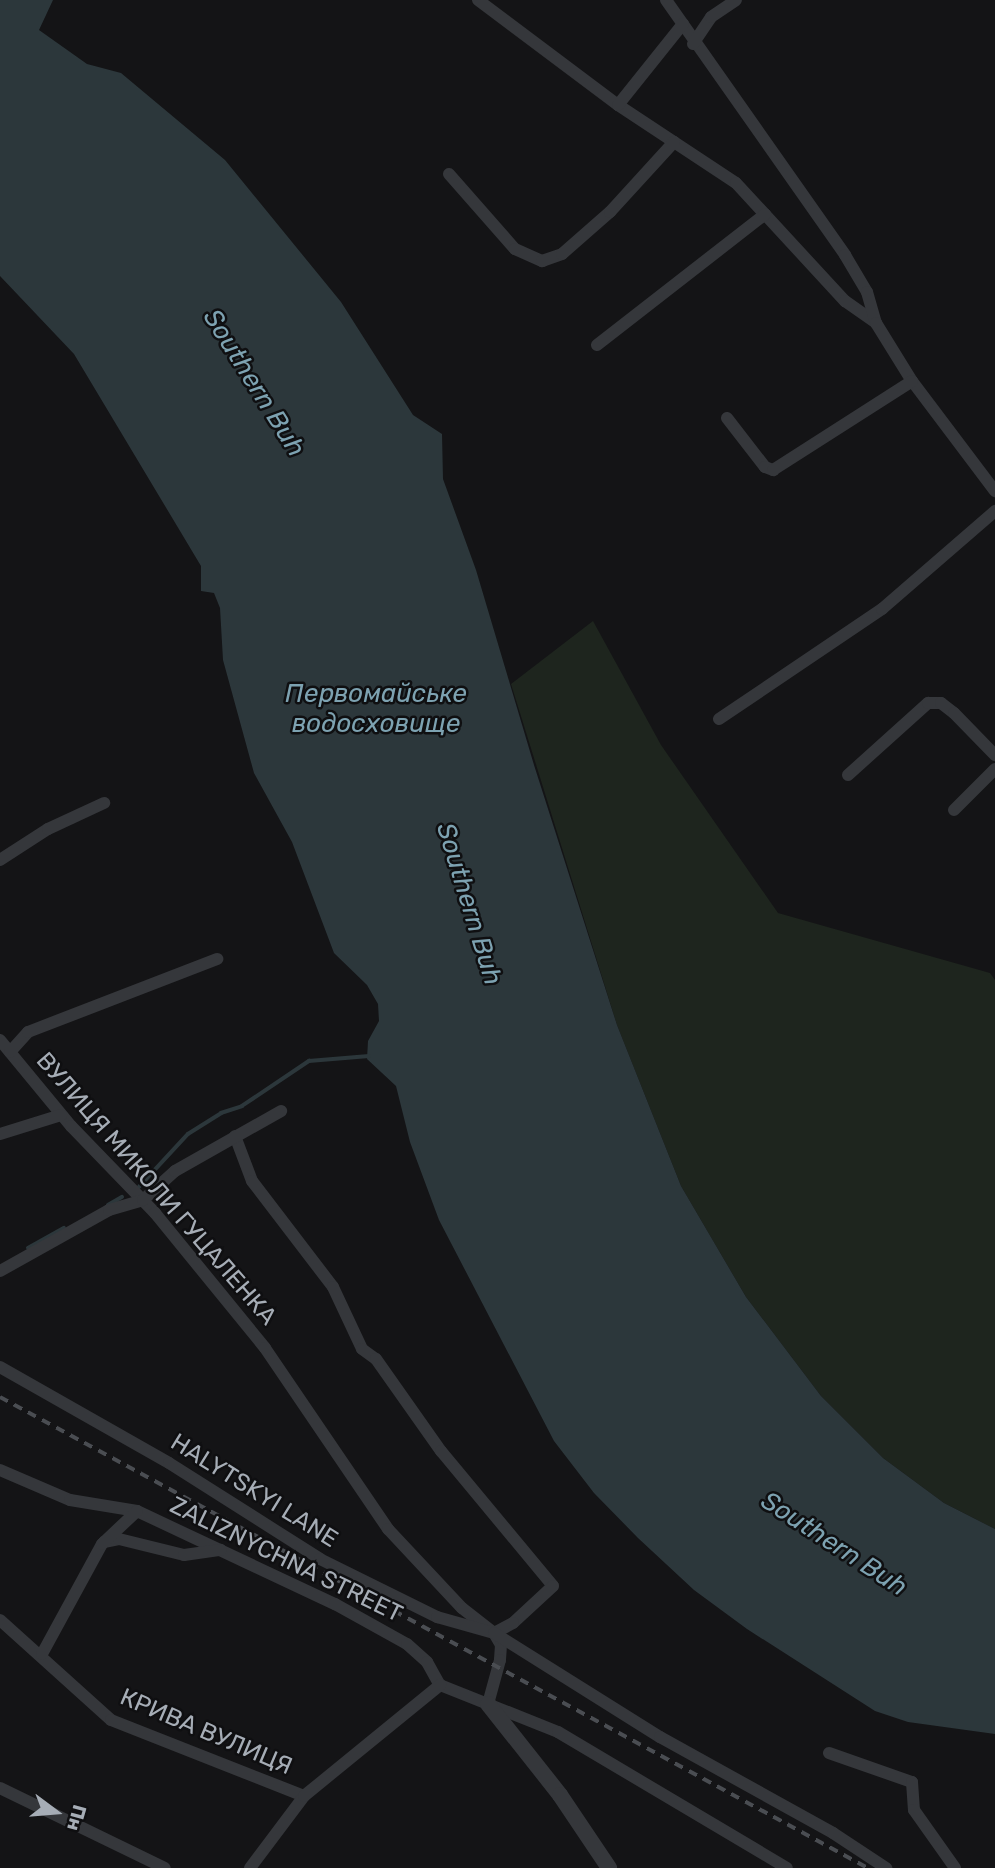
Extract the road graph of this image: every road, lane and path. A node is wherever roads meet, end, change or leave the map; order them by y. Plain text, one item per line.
1 (478, 0) edge
2 (666, 0) edge
3 (736, 0) edge
4 (683, 24) junction
5 (693, 44) junction
6 (618, 104) junction
7 (674, 142) junction
8 (449, 174) dead end
9 (765, 214) junction
10 (876, 323) junction
11 (597, 345) dead end
12 (912, 381) junction
13 (727, 418) dead end
14 (995, 491) edge
15 (995, 511) edge
16 (719, 719) dead end
17 (995, 755) edge
18 (995, 769) edge
19 (848, 775) dead end
20 (104, 803) dead end
21 (954, 810) dead end
22 (0, 860) edge
23 (217, 959) dead end
24 (0, 1040) edge
25 (10, 1052) junction
26 (281, 1111) dead end
27 (61, 1115) junction
28 (0, 1134) edge
29 (235, 1136) junction
30 (143, 1200) junction
31 (0, 1271) edge
32 (0, 1367) edge
33 (0, 1471) edge
34 (137, 1511) junction
35 (103, 1542) junction
36 (221, 1550) junction
37 (0, 1620) edge
38 (494, 1633) junction
39 (42, 1654) junction
40 (440, 1685) junction
41 (488, 1704) junction
42 (829, 1753) dead end
43 (0, 1788) edge
44 (304, 1796) junction
45 (165, 1868) edge
46 (250, 1868) edge
47 (609, 1868) edge
48 (787, 1868) edge
49 (886, 1868) edge
50 (955, 1868) edge

1 - 6 street
2 - 4 street
3 - 5 street
4 - 5 street
4 - 6 street
5 - 10 street
6 - 7 street
7 - 8 street
7 - 9 street
9 - 10 street
9 - 11 street
10 - 12 street
12 - 13 street
12 - 14 street
15 - 16 street
17 - 19 street
18 - 21 street
20 - 22 street
23 - 25 street
24 - 25 street, ВУЛИЦЯ МИКОЛИ ГУЦАЛЕНКА
25 - 27 street, ВУЛИЦЯ МИКОЛИ ГУЦАЛЕНКА
26 - 29 street
27 - 28 street
27 - 30 street, ВУЛИЦЯ МИКОЛИ ГУЦАЛЕНКА
29 - 30 street
29 - 38 street
30 - 31 street
30 - 38 street, ВУЛИЦЯ МИКОЛИ ГУЦАЛЕНКА
32 - 38 street, HALYTSKYI LANE
33 - 34 street, ZALIZNYCHNA STREET
34 - 35 street
34 - 36 street, ZALIZNYCHNA STREET
35 - 36 street
35 - 39 street
36 - 40 street, ZALIZNYCHNA STREET
37 - 39 street, КРИВА ВУЛИЦЯ
38 - 41 street
38 - 49 street
39 - 44 street, КРИВА ВУЛИЦЯ
40 - 41 street
40 - 44 street
41 - 47 street
41 - 48 street
42 - 50 street
43 - 45 street
44 - 46 street

